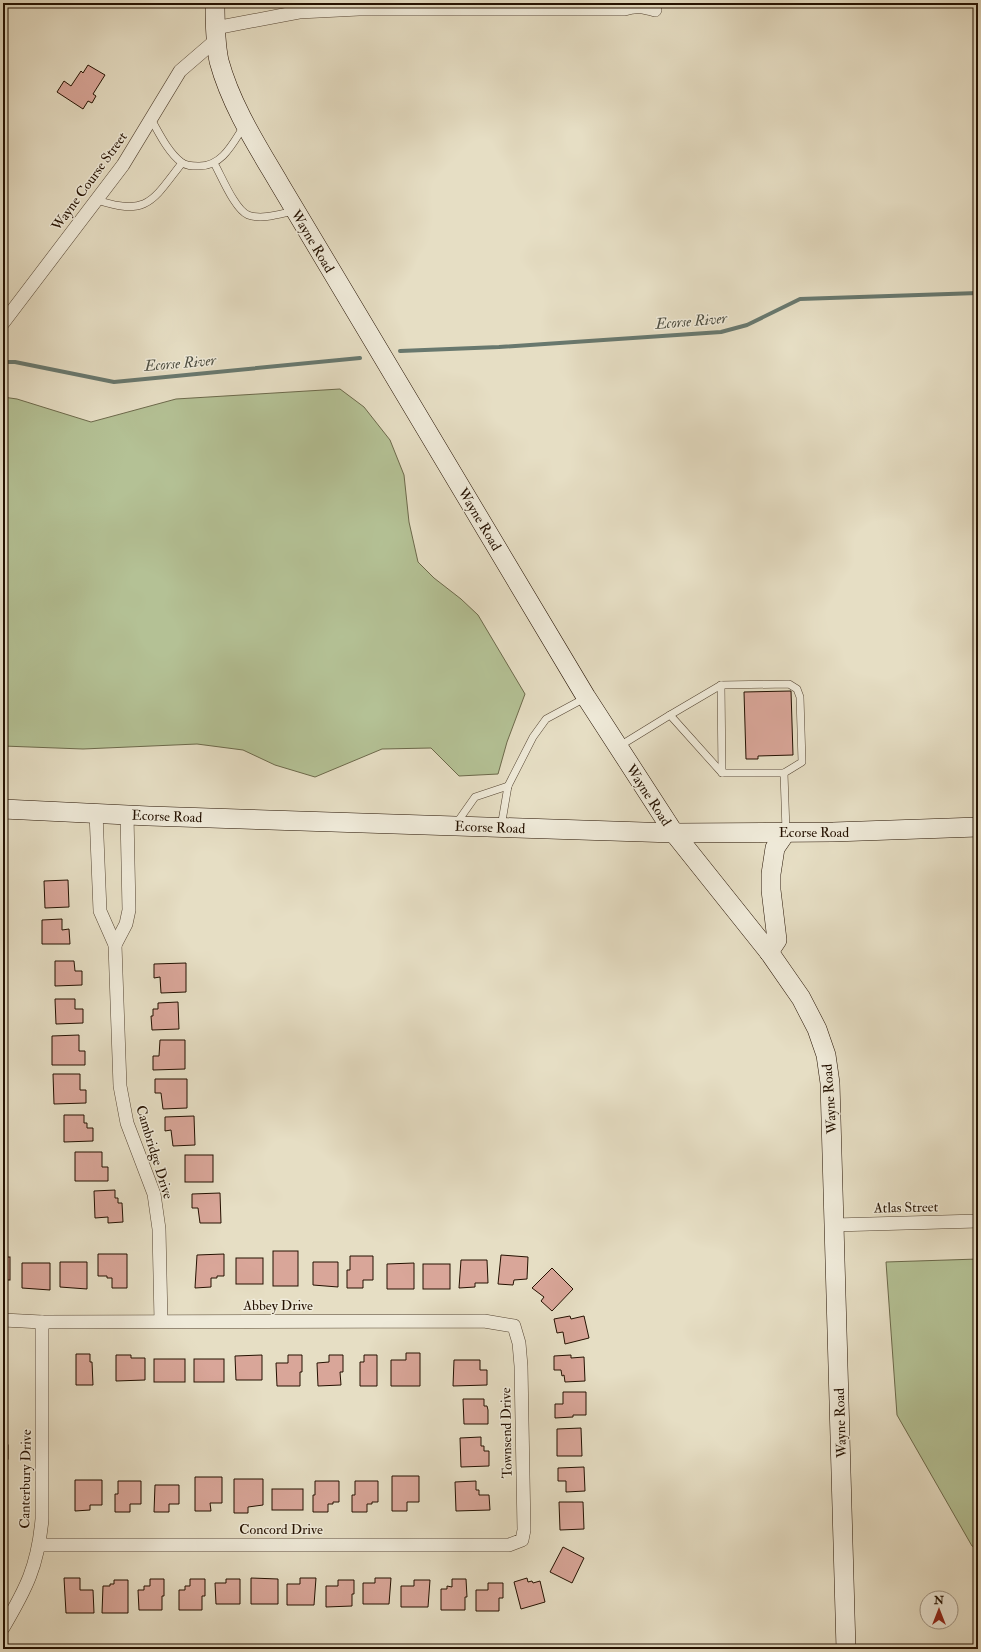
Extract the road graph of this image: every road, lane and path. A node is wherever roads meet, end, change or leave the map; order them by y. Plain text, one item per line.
1 (215, 3) edge
2 (655, 10) dead end
3 (215, 34) junction
4 (151, 119) junction
5 (245, 124) junction
6 (182, 163) junction
7 (214, 163) junction
8 (97, 200) junction
9 (295, 211) junction
10 (3, 323) edge
11 (721, 685) junction
12 (586, 697) junction
13 (670, 715) junction
14 (618, 747) junction
15 (722, 773) junction
16 (784, 773) junction
17 (508, 786) junction
18 (3, 809) edge
19 (96, 813) junction
20 (127, 815) junction
21 (455, 826) junction
22 (501, 827) junction
23 (978, 827) edge
24 (786, 832) junction
25 (674, 833) junction
26 (115, 945) junction
27 (770, 952) junction
28 (978, 1221) edge
29 (834, 1225) junction
30 (3, 1320) edge
31 (161, 1321) junction
32 (42, 1322) junction
33 (514, 1326) joint
34 (522, 1540) joint
35 (40, 1545) junction
36 (3, 1628) edge
37 (846, 1649) edge

1 - 3 main road, Wayne Road
2 - 3 street
3 - 4 street, Wayne Course Street
3 - 5 main road, Wayne Road
4 - 6 lane
4 - 8 street, Wayne Course Street
5 - 7 lane
5 - 9 main road, Wayne Road
6 - 7 lane
6 - 8 lane
7 - 9 lane
8 - 10 street, Wayne Course Street
9 - 12 main road, Wayne Road
11 - 13 lane
11 - 15 lane
11 - 16 lane
12 - 14 main road, Wayne Road
12 - 17 lane
13 - 14 lane
13 - 15 lane
14 - 25 main road, Wayne Road
15 - 16 lane
16 - 24 lane
17 - 21 lane
17 - 22 lane
18 - 19 main road, Ecorse Road
19 - 20 main road, Ecorse Road
19 - 26 street, Cambridge Drive
20 - 21 main road, Ecorse Road
20 - 26 street, Cambridge Drive
21 - 22 main road, Ecorse Road
22 - 25 main road, Ecorse Road
23 - 24 main road, Ecorse Road
24 - 25 main road, Ecorse Road
24 - 27 main road
25 - 27 main road, Wayne Road
26 - 31 street, Cambridge Drive
27 - 29 main road, Wayne Road
28 - 29 street, Atlas Street
29 - 37 main road, Wayne Road
30 - 32 street, Abbey Drive
31 - 32 street, Abbey Drive
31 - 33 street, Abbey Drive
32 - 35 street, Canterbury Drive
33 - 34 street, Townsend Drive
34 - 35 street, Concord Drive
35 - 36 street, Canterbury Drive

